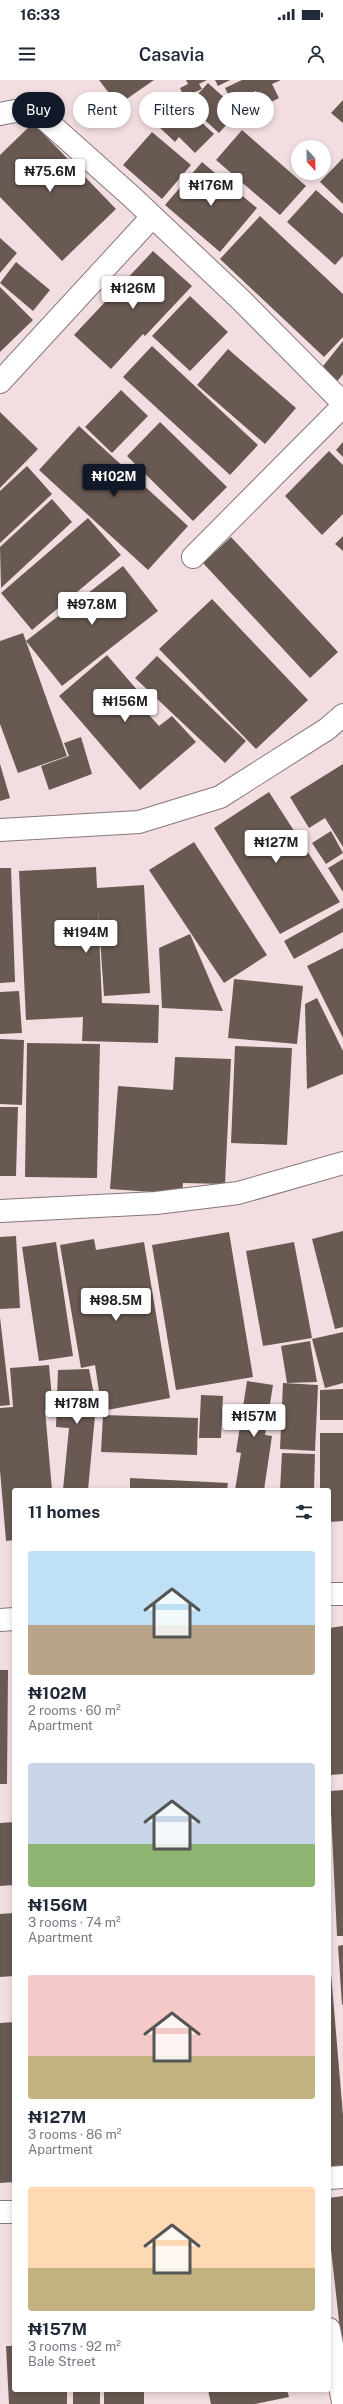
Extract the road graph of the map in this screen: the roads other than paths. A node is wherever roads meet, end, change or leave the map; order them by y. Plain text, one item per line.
1 (0, 114) edge
2 (152, 218) junction
3 (0, 382) edge
4 (343, 404) edge
5 (193, 557) dead end
6 (343, 715) edge
7 (0, 830) edge
8 (343, 1163) edge
9 (0, 1211) edge
10 (331, 1594) edge
11 (343, 1594) edge
12 (12, 1619) edge
13 (0, 1620) edge
14 (343, 2177) edge
15 (331, 2178) edge
16 (0, 2212) edge
17 (12, 2212) edge
18 (331, 2339) edge
19 (343, 2402) edge

1 - 2 street
2 - 3 street
2 - 4 street
4 - 5 street
6 - 7 street
8 - 9 street
10 - 11 street
12 - 13 street
14 - 15 street
16 - 17 street
18 - 19 street

